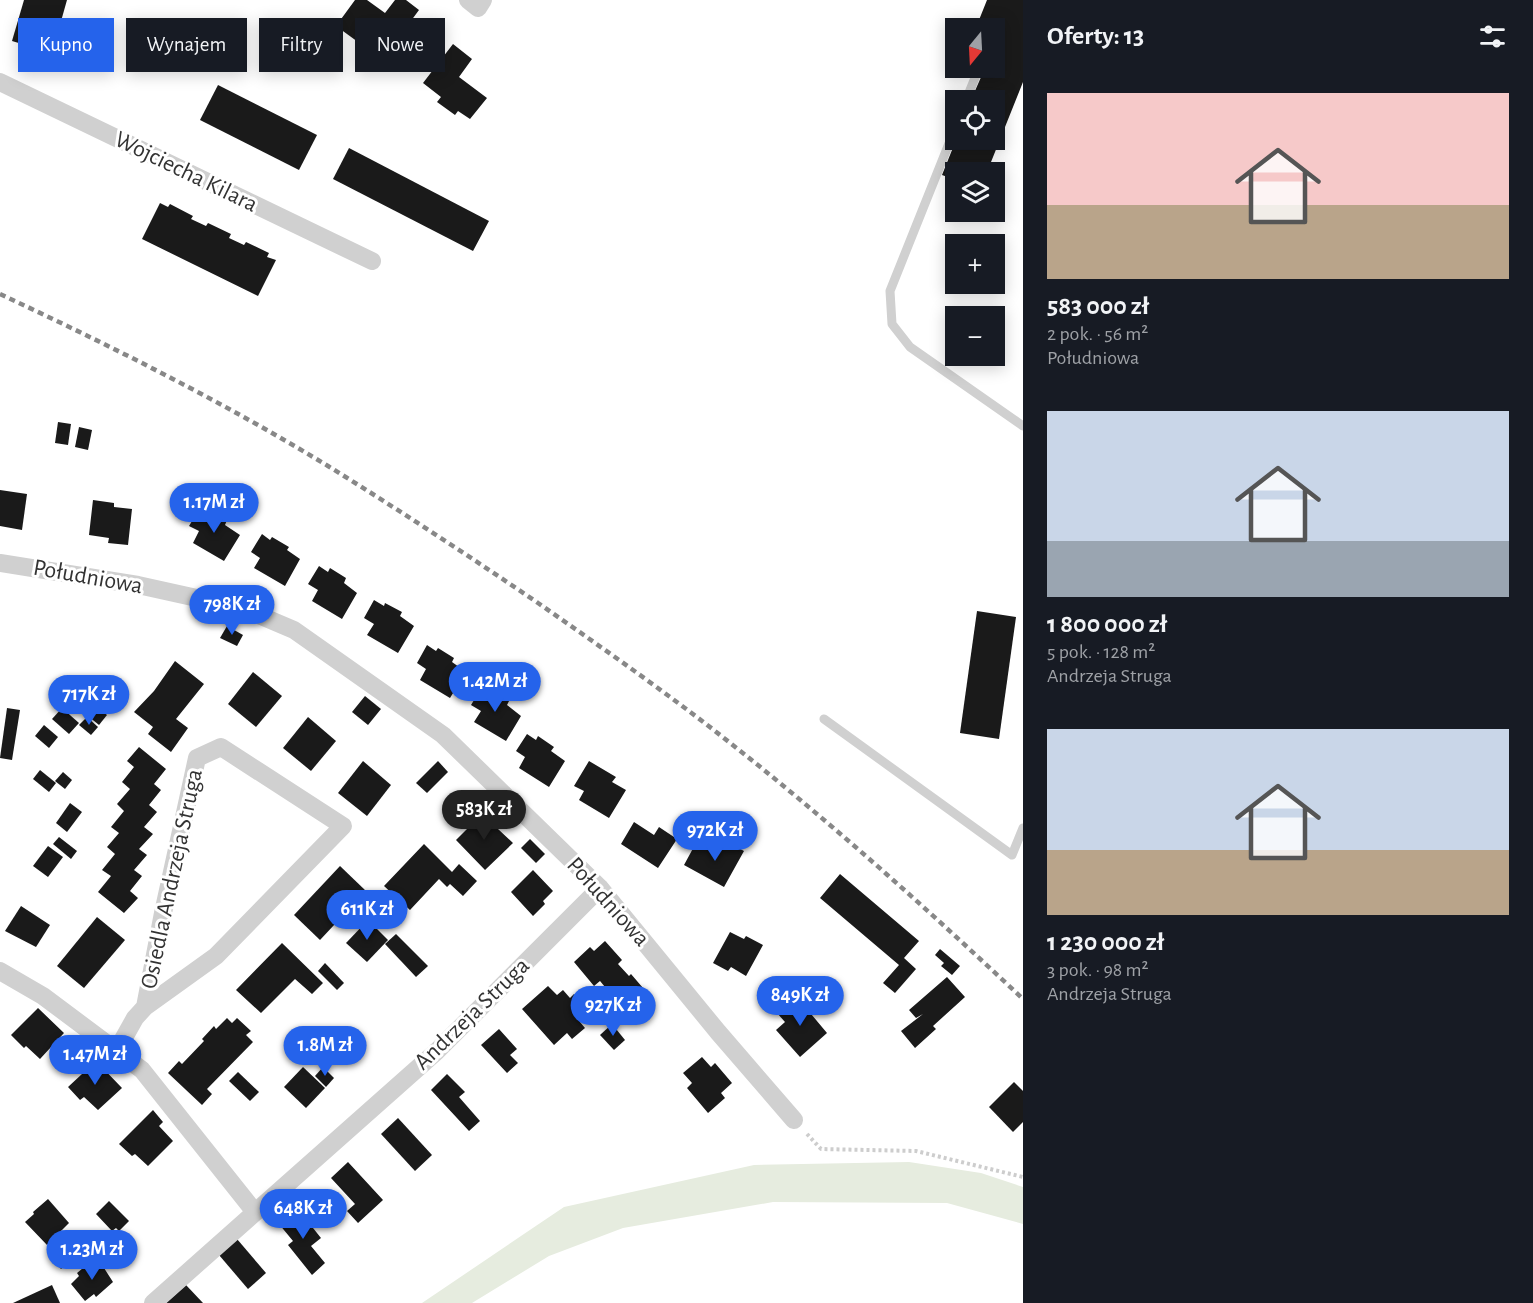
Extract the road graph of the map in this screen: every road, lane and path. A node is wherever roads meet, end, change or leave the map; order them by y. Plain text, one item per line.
1 (468, 0) edge
2 (483, 0) edge
3 (0, 82) edge
4 (946, 150) edge
5 (372, 261) dead end
6 (1023, 426) edge
7 (0, 563) edge
8 (824, 718) dead end
9 (1023, 828) edge
10 (600, 888) junction
11 (0, 971) edge
12 (145, 1007) junction
13 (116, 1052) junction
14 (794, 1120) joint
15 (1023, 1177) edge
16 (254, 1211) junction
17 (153, 1303) edge

1 - 2 street
3 - 5 street, Wojciecha Kilara
4 - 6 lane
7 - 10 street, Południowa
8 - 9 lane
10 - 14 street, Południowa
10 - 16 street, Andrzeja Struga
11 - 13 street
12 - 12 street, Osiedla Andrzeja Struga
12 - 13 street, Osiedla Andrzeja Struga
13 - 16 street
14 - 15 path
16 - 17 street, Andrzeja Struga

